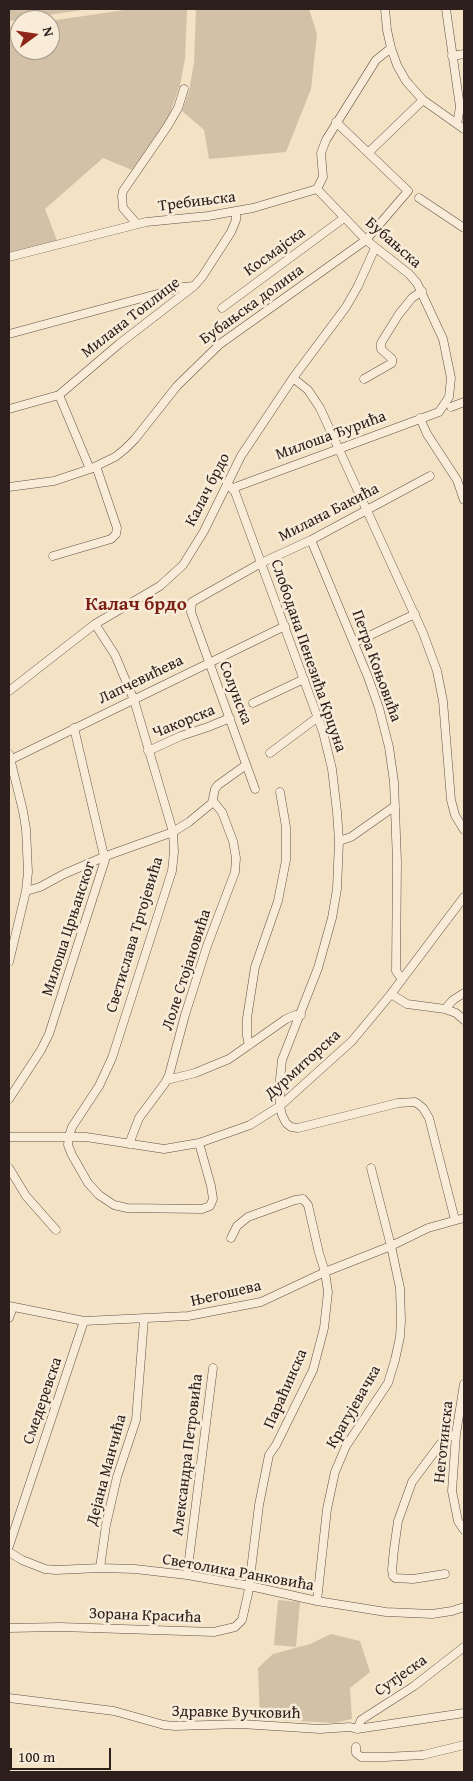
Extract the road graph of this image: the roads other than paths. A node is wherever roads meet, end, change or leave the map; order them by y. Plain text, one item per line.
1 (385, 9) edge
2 (446, 9) edge
3 (391, 48) junction
4 (464, 54) edge
5 (452, 56) junction
6 (184, 89) dead end
7 (423, 100) junction
8 (336, 122) junction
9 (457, 124) junction
10 (464, 129) edge
11 (368, 153) junction
12 (317, 189) junction
13 (419, 198) dead end
14 (236, 211) junction
15 (344, 218) junction
16 (137, 224) junction
17 (464, 228) edge
18 (366, 240) junction
19 (375, 248) junction
20 (9, 257) edge
21 (194, 286) junction
22 (422, 291) junction
23 (222, 308) dead end
24 (9, 334) edge
25 (294, 378) junction
26 (364, 379) dead end
27 (59, 395) junction
28 (464, 402) edge
29 (450, 407) dead end
30 (9, 409) edge
31 (439, 412) joint
32 (420, 418) junction
33 (339, 448) junction
34 (93, 468) junction
35 (430, 476) dead end
36 (230, 485) junction
37 (9, 487) edge
38 (464, 500) edge
39 (367, 510) junction
40 (311, 540) junction
41 (53, 556) dead end
42 (262, 563) junction
43 (191, 606) joint
44 (415, 614) junction
45 (95, 624) junction
46 (285, 626) junction
47 (354, 643) junction
48 (208, 663) junction
49 (304, 679) junction
50 (9, 691) edge
51 (134, 700) junction
52 (253, 703) dead end
53 (318, 717) junction
54 (230, 718) junction
55 (74, 728) junction
56 (148, 751) junction
57 (270, 753) dead end
58 (10, 757) edge
59 (246, 765) junction
60 (255, 789) dead end
61 (280, 792) dead end
62 (213, 801) junction
63 (395, 806) junction
64 (464, 830) edge
65 (173, 832) junction
66 (339, 841) junction
67 (106, 856) junction
68 (26, 891) junction
69 (464, 897) edge
70 (9, 962) edge
71 (402, 979) junction
72 (464, 993) edge
73 (391, 994) junction
74 (445, 1009) junction
75 (301, 1015) junction
76 (464, 1020) edge
77 (250, 1045) junction
78 (166, 1080) junction
79 (9, 1099) edge
80 (280, 1106) junction
81 (68, 1136) junction
82 (9, 1137) edge
83 (199, 1143) junction
84 (129, 1144) junction
85 (9, 1168) edge
86 (371, 1168) dead end
87 (464, 1218) edge
88 (454, 1220) junction
89 (56, 1230) dead end
90 (231, 1238) dead end
91 (391, 1246) junction
92 (326, 1272) junction
93 (11, 1307) edge
94 (9, 1318) edge
95 (144, 1319) junction
96 (84, 1322) junction
97 (213, 1368) dead end
98 (464, 1384) edge
99 (456, 1434) junction
100 (464, 1530) edge
101 (9, 1546) edge
102 (9, 1552) edge
103 (100, 1568) junction
104 (445, 1574) dead end
105 (187, 1575) junction
106 (250, 1586) junction
107 (317, 1601) junction
108 (464, 1607) edge
109 (9, 1628) edge
110 (464, 1646) edge
111 (9, 1698) edge
112 (464, 1713) edge
113 (357, 1729) junction
114 (464, 1745) edge
115 (356, 1747) dead end

1 - 3 street
2 - 5 street
3 - 7 street
3 - 8 street
4 - 5 street
5 - 9 street
6 - 16 street
7 - 9 street
7 - 11 street
8 - 11 street
8 - 12 street
9 - 10 street
11 - 18 street, Бубањска долина
12 - 14 street, Требињска
12 - 15 street, Бубањска
13 - 17 street
14 - 16 street, Требињска
14 - 21 street, Милана Топлице
15 - 18 street, Бубањска
15 - 23 street, Космајска
16 - 20 street, Требињска
18 - 19 street, Бубањска
18 - 34 street, Бубањска долина
19 - 22 street, Бубањска
19 - 25 street, Калач брдо
21 - 24 street
21 - 27 street, Милана Топлице
22 - 26 street
22 - 31 street, Бубањска
25 - 33 street
25 - 36 street, Калач брдо
27 - 30 street, Милана Топлице
27 - 34 street
28 - 29 street
31 - 32 street, Милоша Ђурића
32 - 33 street, Милоша Ђурића
32 - 38 street
33 - 36 street, Милоша Ђурића
33 - 39 street
34 - 37 street, Бубањска долина
34 - 41 street
35 - 39 street, Милана Бакића
36 - 42 street, Слободана Пенезића Крцуна
36 - 45 street, Калач брдо
39 - 40 street, Милана Бакића
39 - 44 street
40 - 42 street, Милана Бакића
40 - 47 street, Петра Коњовића
42 - 43 street, Милана Бакића
42 - 46 street, Слободана Пенезића Крцуна
43 - 48 street, Солунска
44 - 47 street
44 - 64 street
45 - 50 street, Калач брдо
45 - 51 street, Светислава Тргојевића
46 - 48 street, Лапчевићева
46 - 49 street, Слободана Пенезића Крцуна
47 - 63 street, Петра Коњовића
48 - 51 street, Лапчевићева
48 - 54 street, Солунска
49 - 52 street
49 - 53 street, Слободана Пенезића Крцуна
51 - 55 street, Лапчевићева
51 - 56 street, Светислава Тргојевића
53 - 57 street
53 - 66 street, Слободана Пенезића Крцуна
54 - 56 street, Чакорска
54 - 59 street, Солунска
55 - 58 street, Лапчевићева
55 - 67 street, Милоша Црњанског
56 - 65 street, Светислава Тргојевића
58 - 68 street
59 - 60 street, Солунска
59 - 62 street
61 - 77 street
62 - 65 street
62 - 78 street, Лоле Стојановића
63 - 66 street
63 - 71 street, Петра Коњовића
65 - 67 street
65 - 81 street, Светислава Тргојевића
66 - 75 street, Слободана Пенезића Крцуна
67 - 68 street
67 - 79 street, Милоша Црњанског
68 - 70 street
69 - 71 street, Дурмиторска
71 - 73 street, Дурмиторска
72 - 74 street
73 - 74 street
73 - 80 street, Дурмиторска
74 - 76 street
75 - 77 street
75 - 80 street, Слободана Пенезића Крцуна
77 - 78 street
78 - 84 street, Лоле Стојановића
80 - 83 street, Дурмиторска
80 - 88 street
81 - 82 street, Дурмиторска
81 - 83 street
81 - 84 street, Дурмиторска
83 - 84 street, Дурмиторска
85 - 89 street
86 - 91 street, Крагујевачка
87 - 88 street, Његошева
88 - 91 street, Његошева
90 - 92 street, Параћинска
91 - 92 street, Његошева
91 - 107 street, Крагујевачка
92 - 95 street, Његошева
92 - 106 street, Параћинска
93 - 94 street
93 - 96 street, Његошева
95 - 96 street, Његошева
95 - 103 street, Дејана Манчића
96 - 101 street, Смедеревска
97 - 105 street, Александра Петровића
98 - 99 street, Неготинска
99 - 100 street, Неготинска
99 - 104 street
102 - 103 street, Светолика Ранковића
103 - 105 street, Светолика Ранковића
105 - 106 street, Светолика Ранковића
106 - 107 street, Светолика Ранковића
106 - 109 street, Зорана Красића
107 - 108 street, Светолика Ранковића
110 - 113 street, Сутјеска
111 - 113 street, Здравке Вучковић
112 - 113 street, Здравке Вучковић
114 - 115 street

